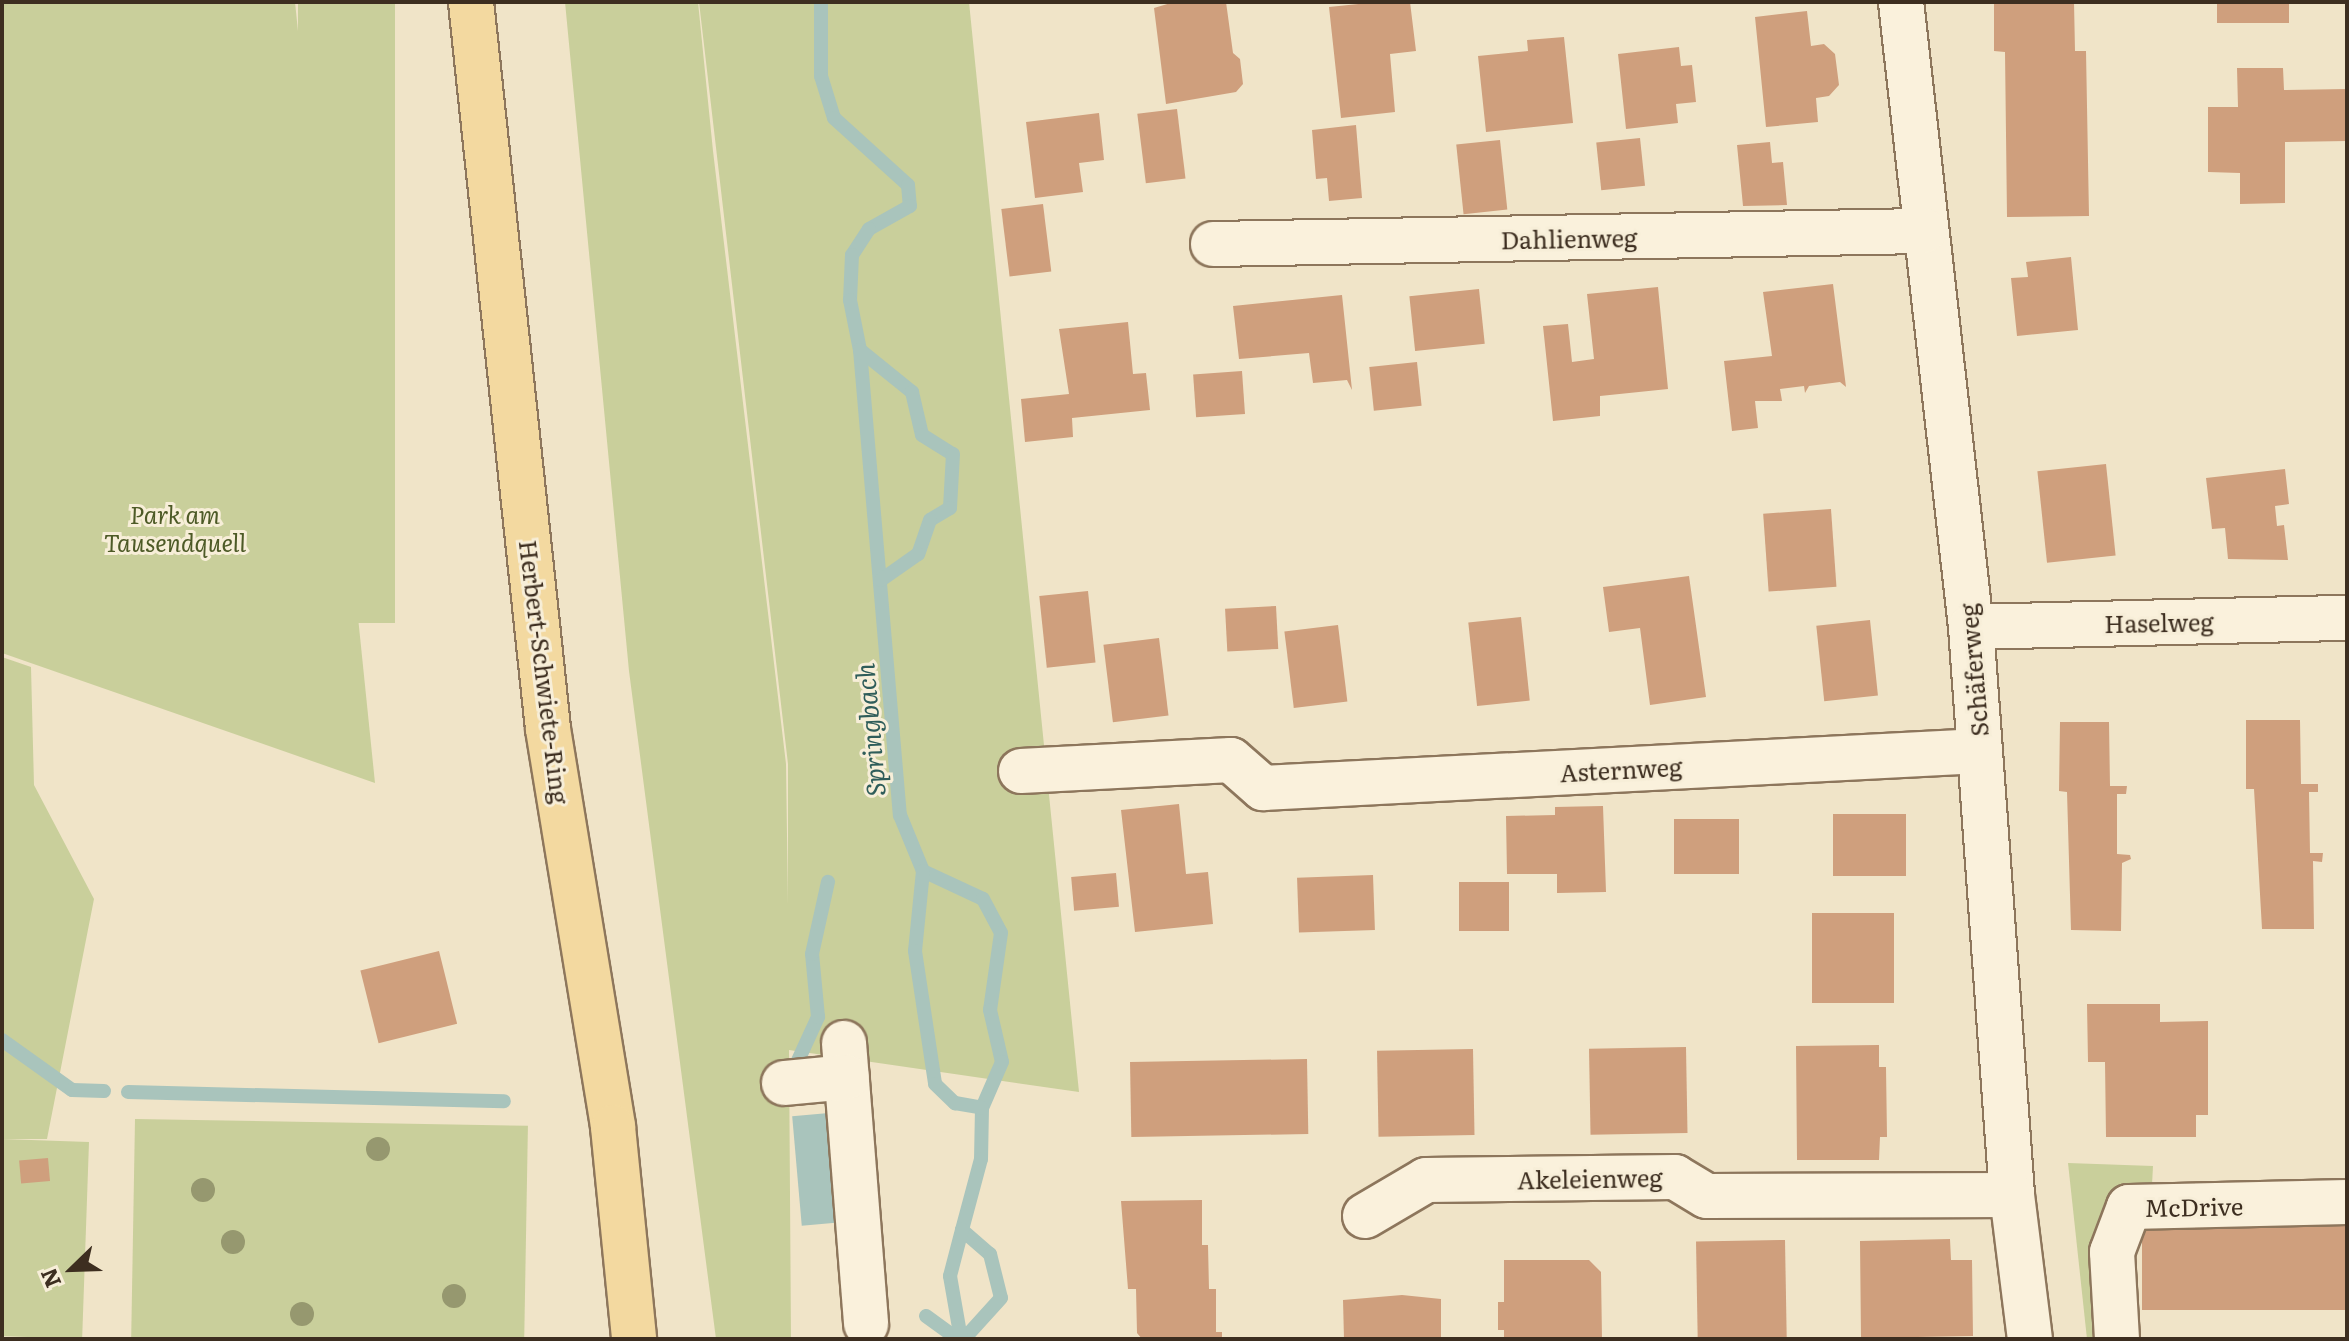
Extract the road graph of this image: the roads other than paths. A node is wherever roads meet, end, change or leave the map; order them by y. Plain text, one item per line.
1 (471, 2) edge
2 (1901, 2) edge
3 (1924, 231) junction
4 (1213, 244) dead end
5 (2347, 618) edge
6 (1971, 627) junction
7 (1980, 751) junction
8 (1021, 771) dead end
9 (784, 1083) dead end
10 (2012, 1195) junction
11 (2347, 1202) edge
12 (1365, 1216) dead end
13 (866, 1324) dead end
14 (634, 1339) edge
15 (2030, 1339) edge
16 (2117, 1339) edge

1 - 14 main road, Herbert-Schwiete-Ring
2 - 3 street, Schäferweg
3 - 4 street, Dahlienweg
3 - 6 street, Schäferweg
5 - 6 street, Haselweg
6 - 7 street, Schäferweg
7 - 8 street, Asternweg
7 - 10 street, Schäferweg
9 - 13 street
10 - 12 street, Akeleienweg
10 - 15 street, Schäferweg
11 - 16 street, McDrive

